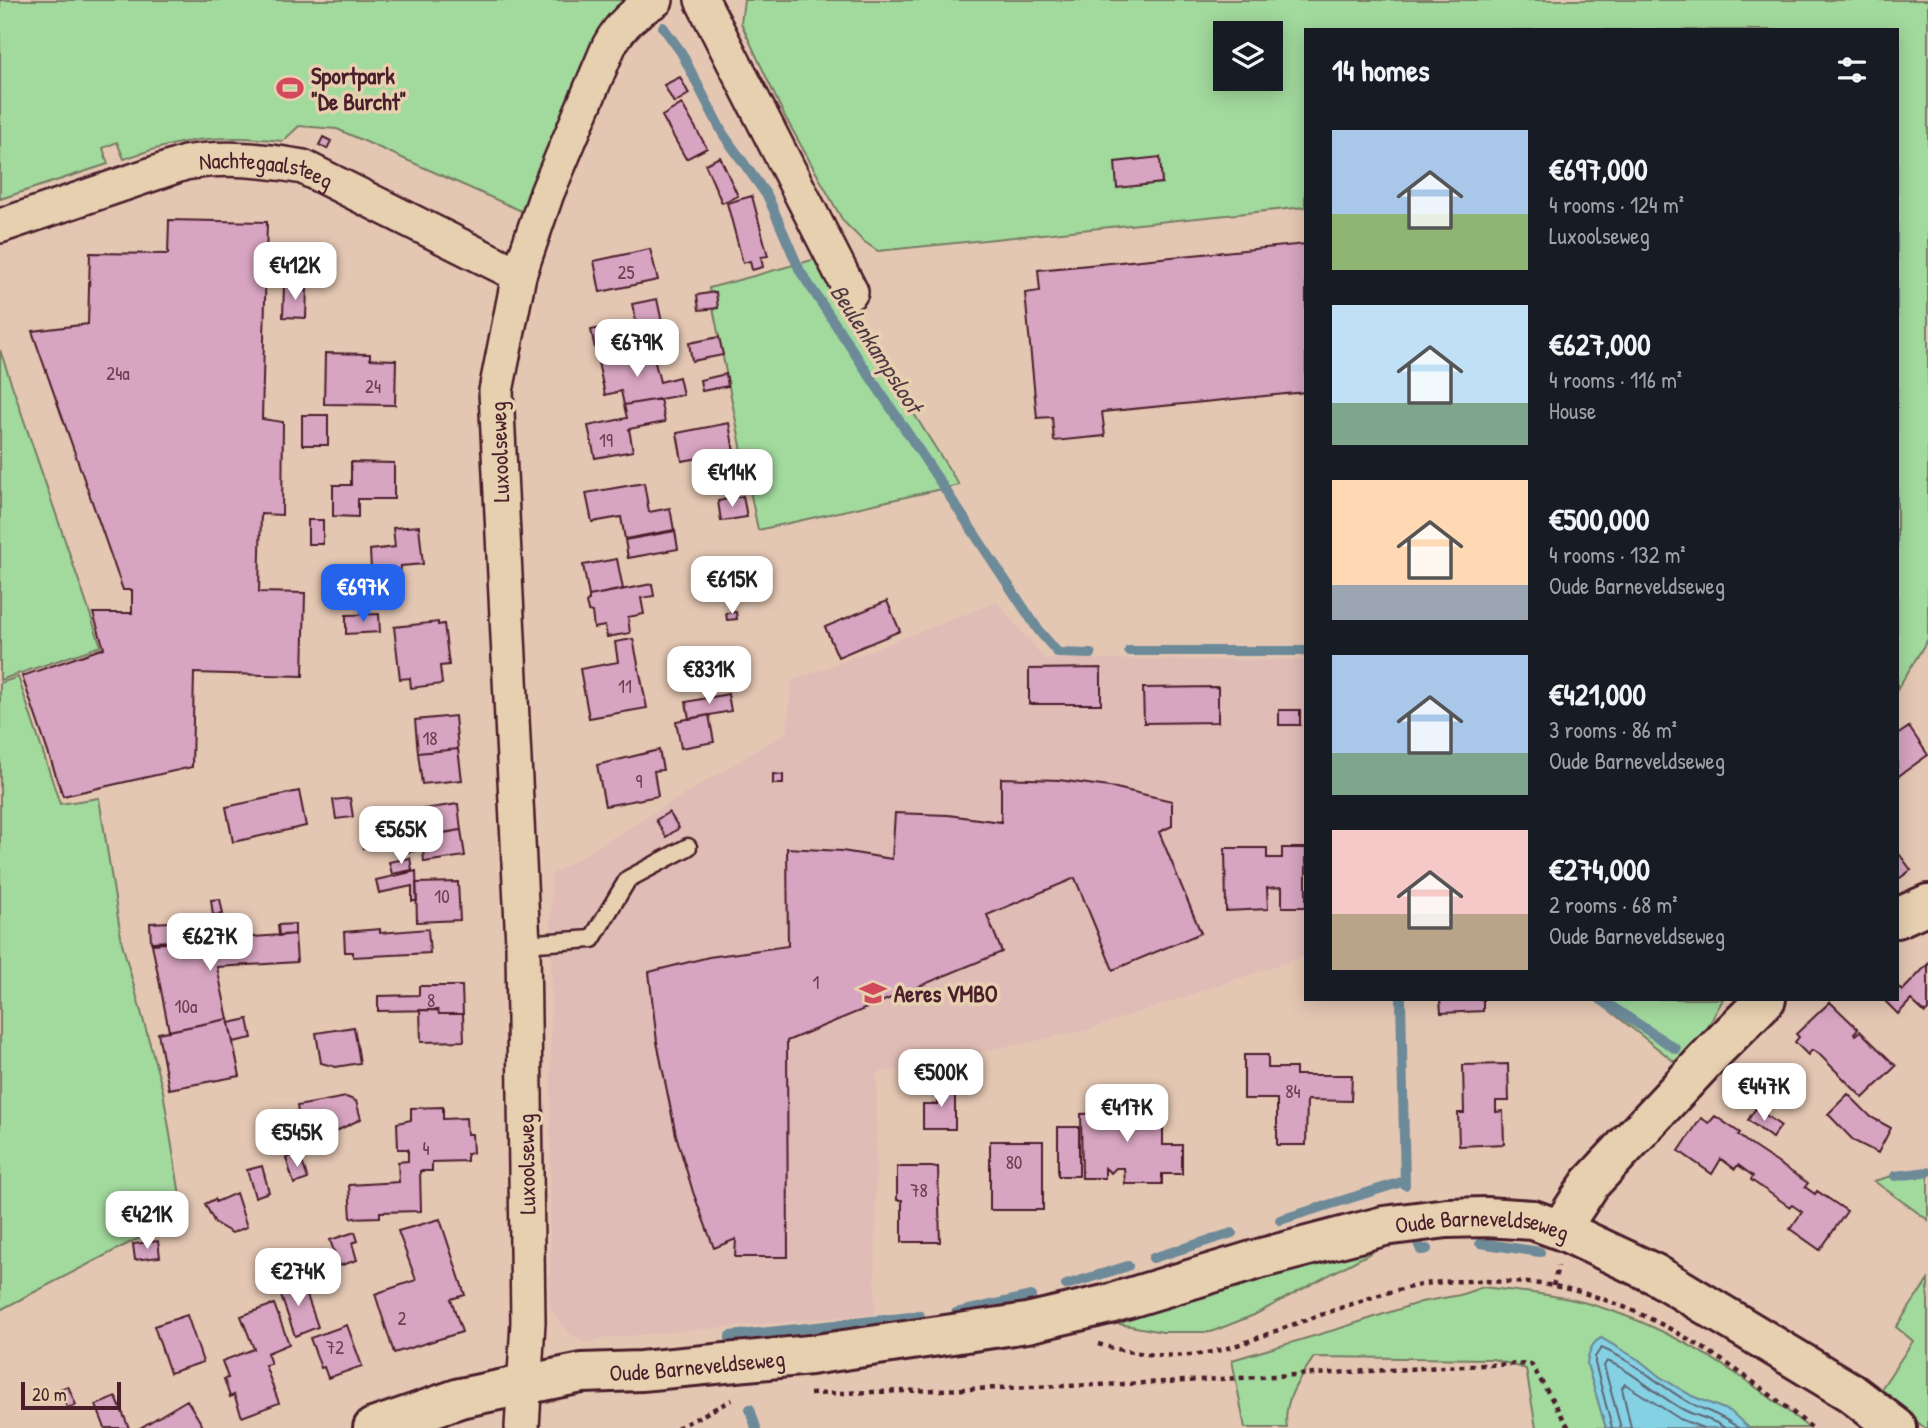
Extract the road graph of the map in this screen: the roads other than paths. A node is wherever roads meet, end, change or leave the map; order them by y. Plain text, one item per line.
1 (656, 0) edge
2 (702, 0) edge
3 (0, 226) edge
4 (519, 275) junction
5 (851, 292) dead end
6 (688, 847) dead end
7 (1928, 904) edge
8 (1899, 917) edge
9 (523, 944) junction
10 (1764, 1001) edge
11 (1566, 1232) junction
12 (524, 1385) junction
13 (373, 1428) edge
14 (522, 1428) edge
15 (1897, 1428) edge

1 - 4 street, Luxoolseweg
2 - 5 street
3 - 4 street, Nachtegaalsteeg
4 - 9 street, Luxoolseweg
6 - 9 lane
7 - 8 street
9 - 12 street, Luxoolseweg
10 - 11 street
11 - 12 street, Oude Barneveldseweg
11 - 15 street, Oude Barneveldseweg
12 - 13 street, Oude Barneveldseweg
12 - 14 street, Luxoolseweg

